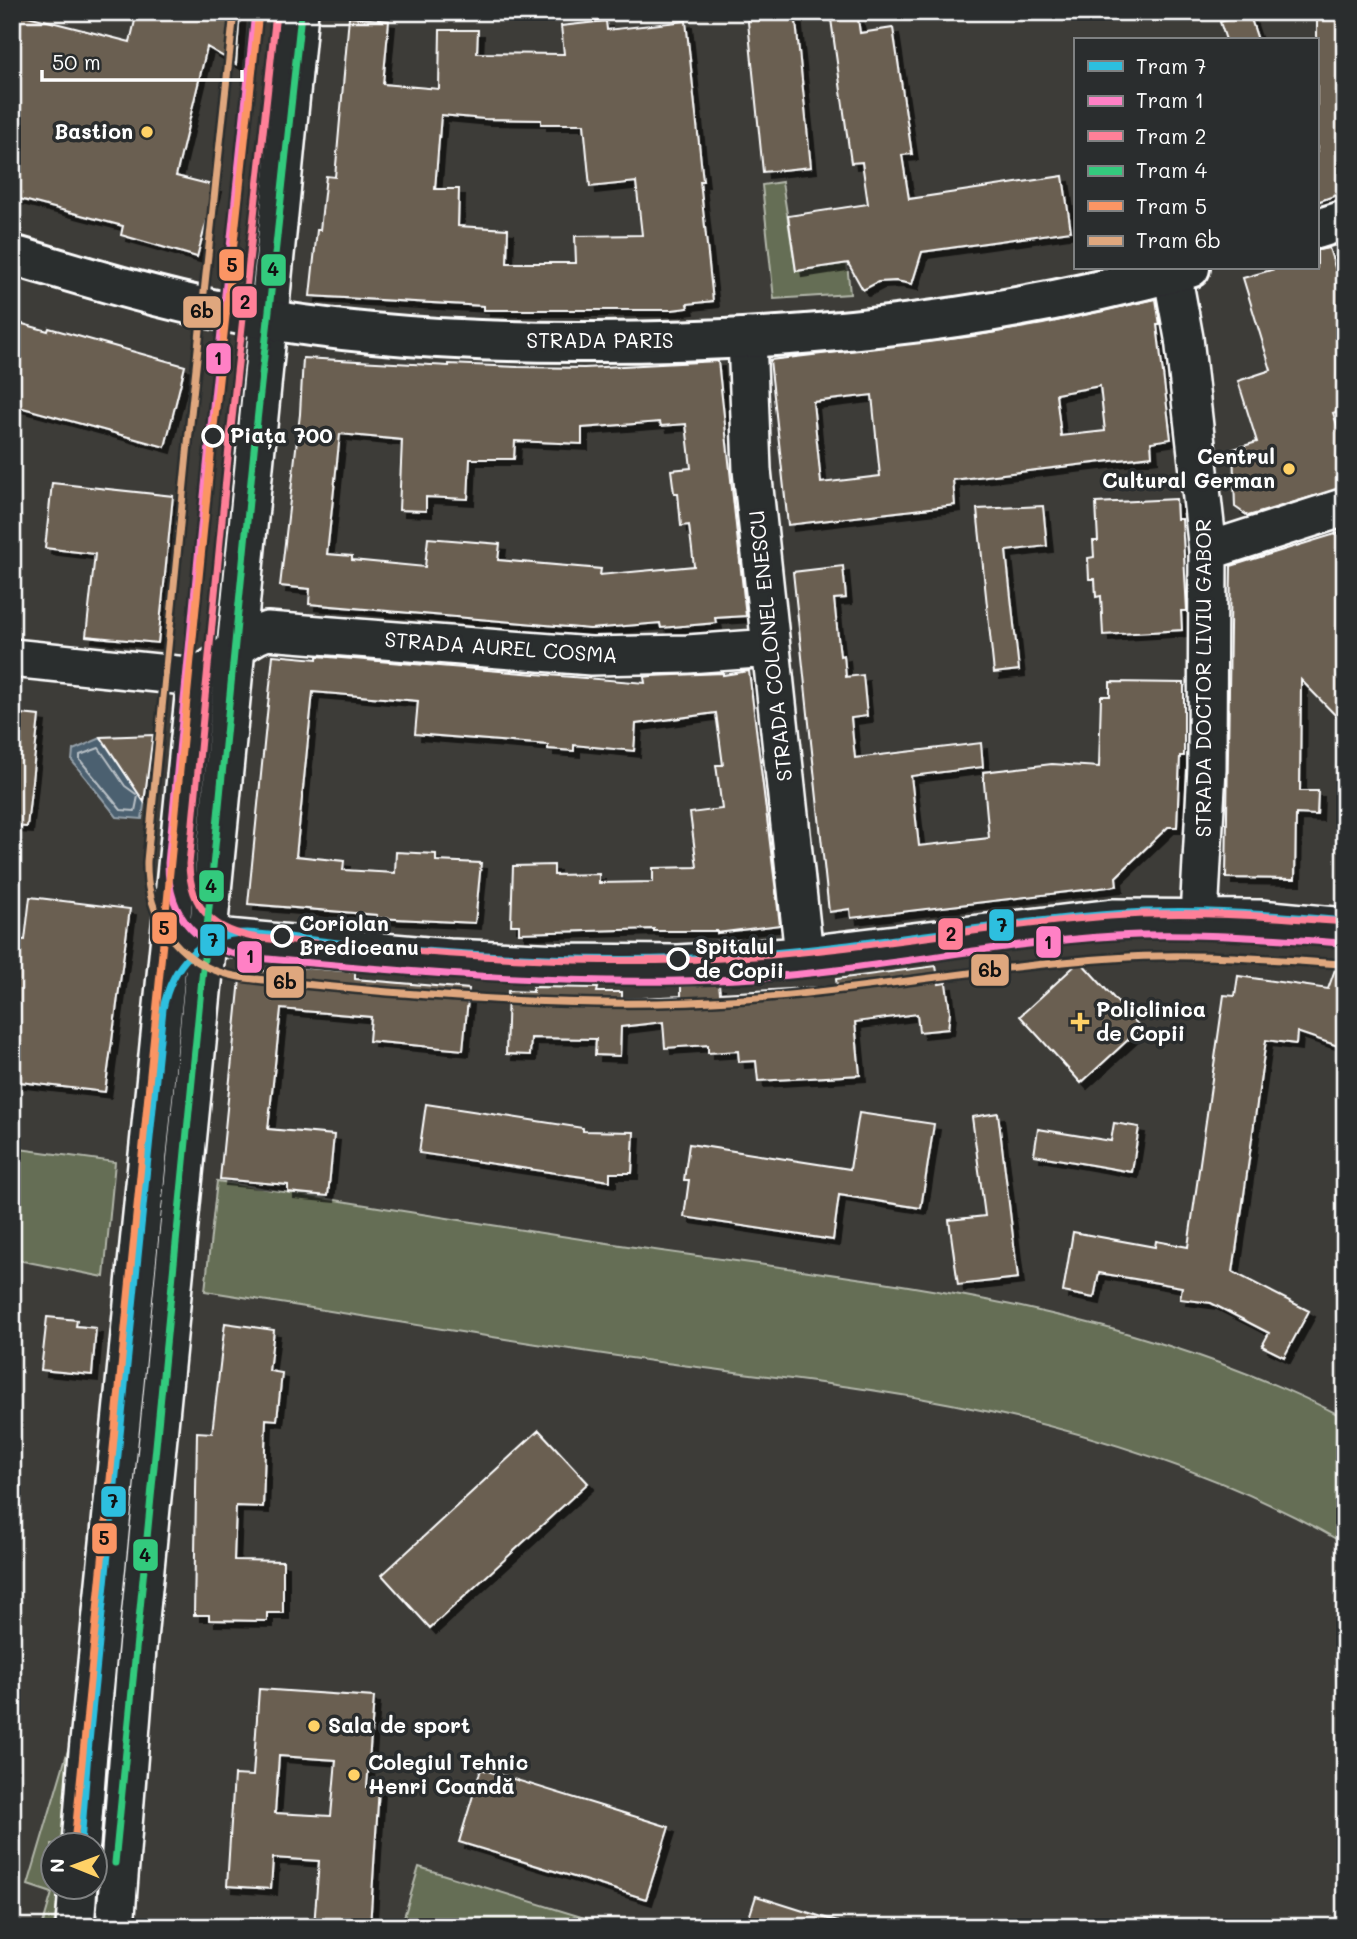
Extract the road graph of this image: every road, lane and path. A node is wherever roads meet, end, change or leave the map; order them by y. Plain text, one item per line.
1 (299, 12) edge
2 (1345, 220) edge
3 (1318, 229) edge
4 (12, 256) edge
5 (1181, 270) edge
6 (269, 319) junction
7 (747, 337) junction
8 (1345, 507) edge
9 (1208, 551) junction
10 (771, 648) junction
11 (236, 649) junction
12 (12, 658) edge
13 (196, 677) junction
14 (1199, 917) junction
15 (1345, 927) edge
16 (171, 933) junction
17 (208, 936) junction
18 (804, 955) junction
19 (82, 1830) edge
20 (77, 1900) edge
21 (75, 1927) edge
22 (115, 1927) edge

1 - 6 street
2 - 3 main road
4 - 6 main road, STRADA PARIS
5 - 7 main road, STRADA PARIS
5 - 9 street, STRADA DOCTOR LIVIU GABOR
6 - 7 main road, STRADA PARIS
6 - 11 street
7 - 10 street, STRADA COLONEL ENESCU
8 - 9 street
9 - 14 street, STRADA DOCTOR LIVIU GABOR
10 - 11 street, STRADA AUREL COSMA
10 - 18 street, STRADA COLONEL ENESCU
11 - 13 street, STRADA AUREL COSMA
11 - 17 street
12 - 13 street
13 - 16 street
14 - 15 street
14 - 18 street
16 - 17 street
16 - 19 street
17 - 18 street
17 - 22 street
20 - 21 street

